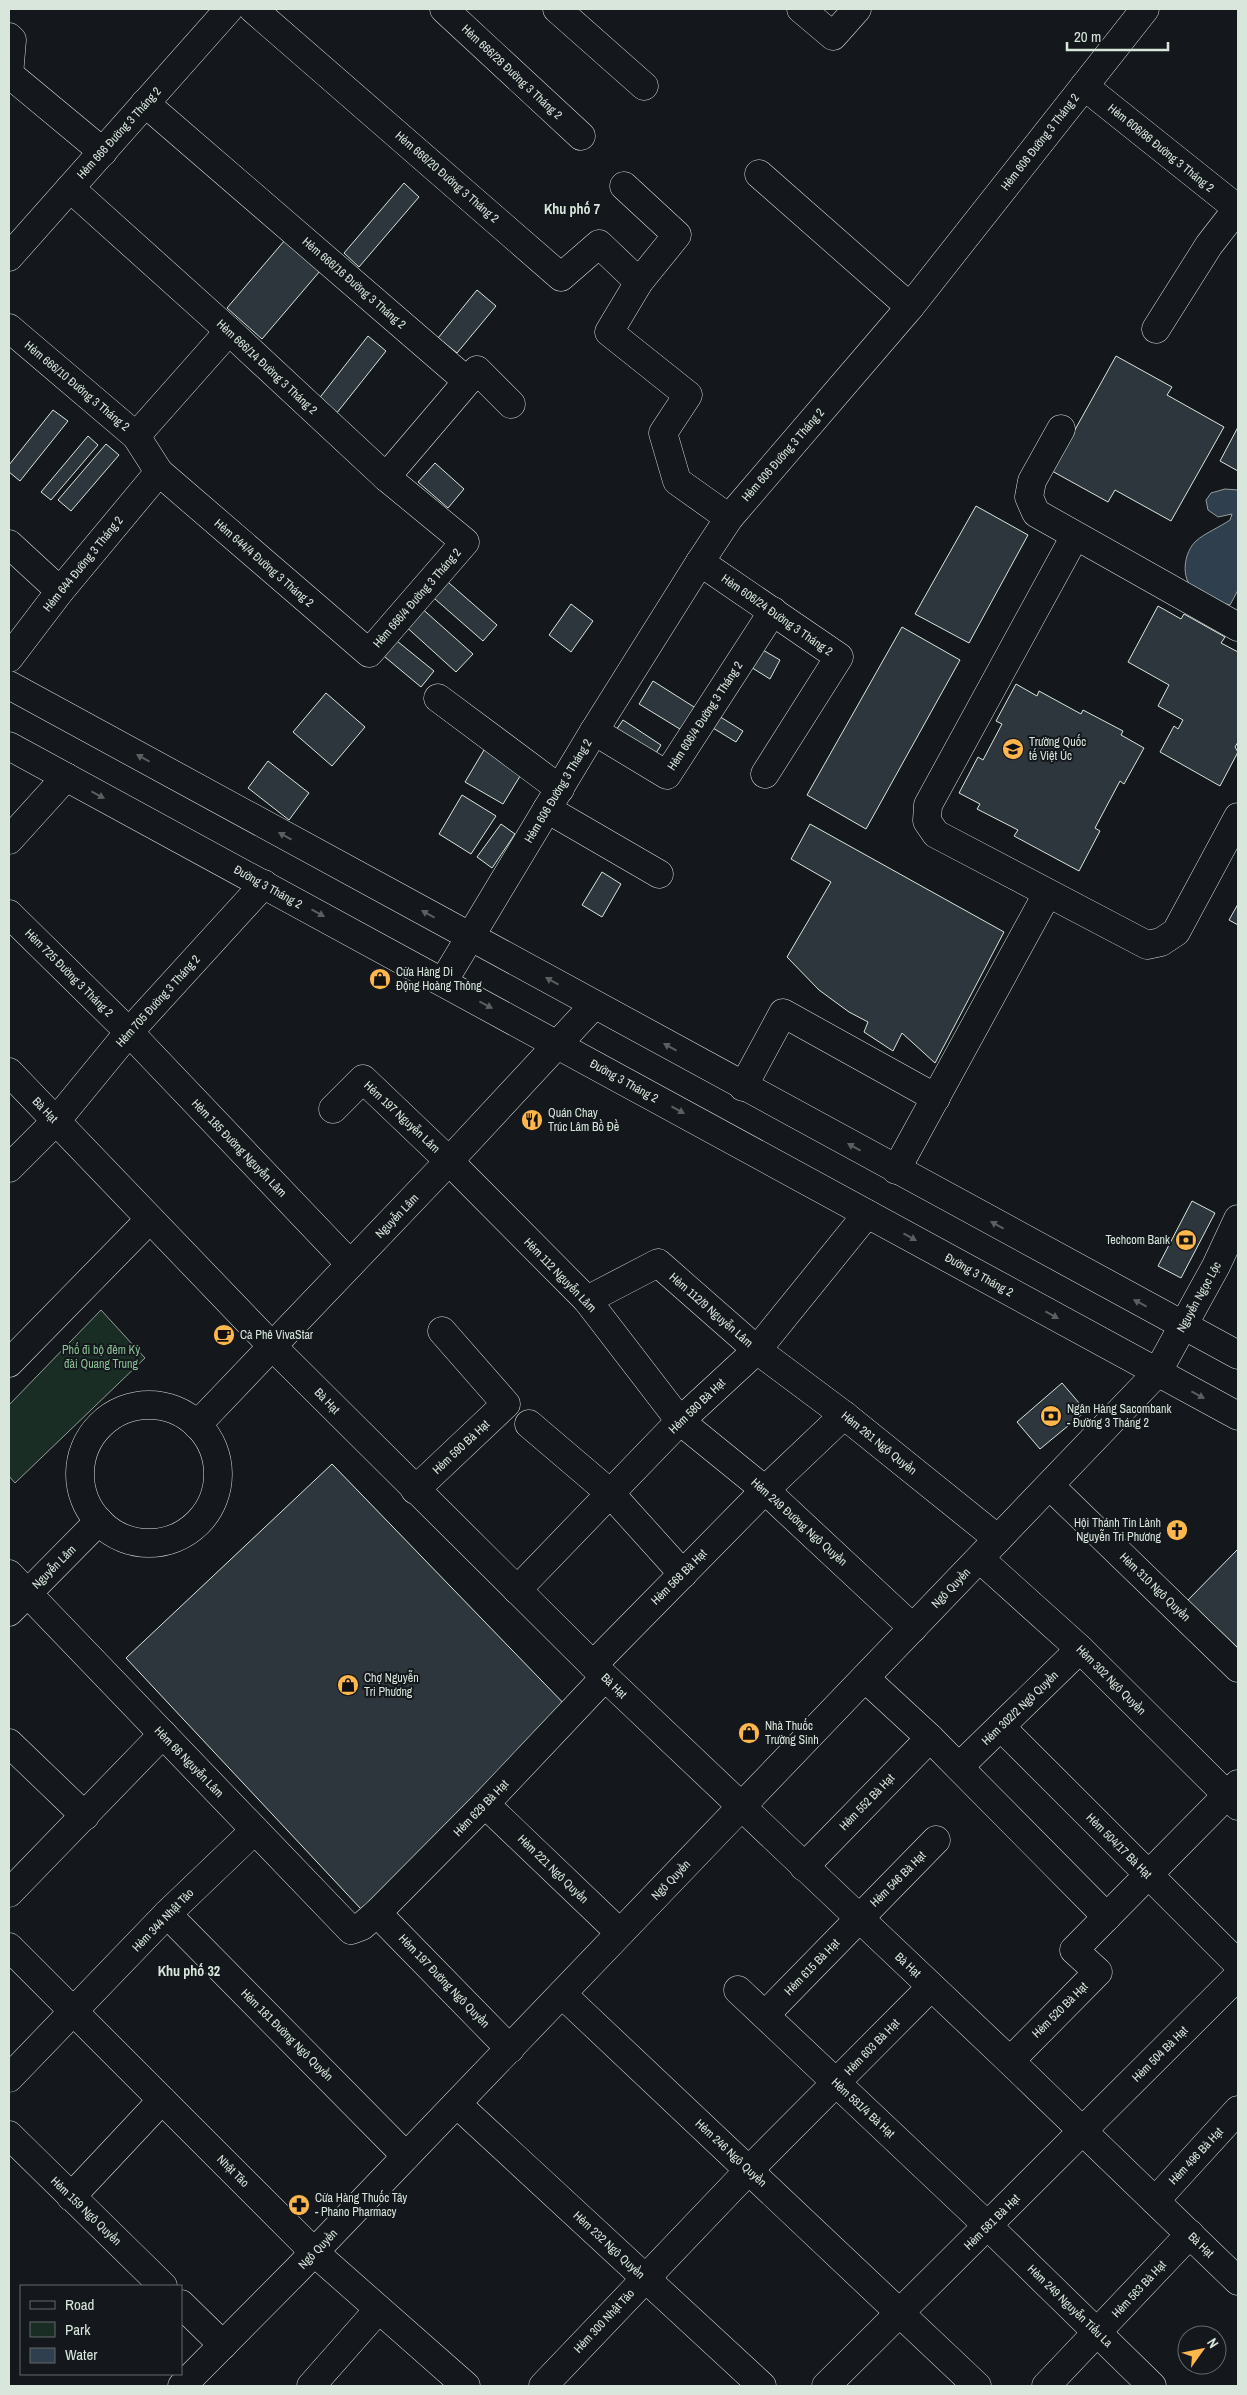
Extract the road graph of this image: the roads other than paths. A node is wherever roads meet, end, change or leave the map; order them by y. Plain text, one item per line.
1 (229, 9) edge
2 (253, 9) edge
3 (444, 9) edge
4 (557, 9) edge
5 (801, 9) edge
6 (857, 9) edge
7 (1145, 9) edge
8 (9, 37) edge
9 (9, 75) edge
10 (644, 86) dead end
11 (1084, 86) junction
12 (146, 103) junction
13 (581, 136) dead end
14 (103, 152) junction
15 (759, 174) dead end
16 (624, 186) dead end
17 (70, 188) junction
18 (1237, 209) edge
19 (9, 257) edge
20 (639, 282) junction
21 (910, 307) junction
22 (9, 328) edge
23 (1156, 329) dead end
24 (229, 331) junction
25 (467, 381) junction
26 (511, 404) dead end
27 (1061, 429) dead end
28 (136, 436) junction
29 (159, 472) junction
30 (386, 477) junction
31 (729, 518) junction
32 (1075, 536) junction
33 (465, 542) joint
34 (9, 544) edge
35 (700, 562) junction
36 (60, 591) junction
37 (773, 611) junction
38 (1238, 627) edge
39 (370, 653) joint
40 (9, 658) edge
41 (9, 685) edge
42 (438, 698) dead end
43 (594, 731) junction
44 (9, 746) edge
45 (764, 774) dead end
46 (66, 777) junction
47 (553, 799) junction
48 (1238, 817) edge
49 (9, 840) edge
50 (659, 874) dead end
51 (264, 884) junction
52 (1047, 894) junction
53 (9, 914) edge
54 (471, 937) junction
55 (443, 982) junction
56 (594, 1005) junction
57 (129, 1032) junction
58 (558, 1045) junction
59 (9, 1072) edge
60 (743, 1087) junction
61 (936, 1098) junction
62 (333, 1109) dead end
63 (56, 1121) junction
64 (449, 1161) junction
65 (9, 1168) edge
66 (896, 1170) junction
67 (867, 1214) junction
68 (1238, 1219) edge
69 (150, 1220) junction
70 (350, 1264) junction
71 (587, 1300) junction
72 (1183, 1326) junction
73 (442, 1331) dead end
74 (14, 1347) edge
75 (273, 1347) junction
76 (757, 1350) junction
77 (1238, 1355) edge
78 (1157, 1373) junction
79 (844, 1415) junction
80 (1238, 1416) edge
81 (680, 1421) junction
82 (530, 1424) dead end
83 (197, 1425) junction
84 (1050, 1486) junction
85 (415, 1490) junction
86 (765, 1490) junction
87 (610, 1493) junction
88 (99, 1521) junction
89 (989, 1549) junction
90 (9, 1574) edge
91 (683, 1574) junction
92 (517, 1590) junction
93 (28, 1592) junction
94 (9, 1612) edge
95 (913, 1628) junction
96 (1080, 1649) junction
97 (1238, 1668) edge
98 (599, 1671) junction
99 (865, 1678) junction
100 (1000, 1727) junction
101 (163, 1734) junction
102 (930, 1738) junction
103 (9, 1743) edge
104 (959, 1767) junction
105 (1235, 1795) edge
106 (485, 1804) junction
107 (741, 1807) junction
108 (85, 1816) junction
109 (255, 1830) junction
110 (936, 1840) dead end
111 (804, 1867) junction
112 (1148, 1876) junction
113 (9, 1894) edge
114 (378, 1913) junction
115 (167, 1914) junction
116 (1108, 1917) junction
117 (859, 1918) junction
118 (351, 1930) joint
119 (620, 1933) junction
120 (9, 1946) edge
121 (1238, 1964) edge
122 (1238, 1976) edge
123 (931, 1986) junction
124 (738, 1990) dead end
125 (562, 1994) junction
126 (73, 2011) junction
127 (765, 2015) junction
128 (510, 2049) junction
129 (1010, 2060) junction
130 (9, 2078) edge
131 (836, 2083) junction
132 (162, 2100) junction
133 (457, 2104) junction
134 (1238, 2110) edge
135 (1083, 2132) junction
136 (9, 2135) edge
137 (406, 2156) junction
138 (749, 2170) junction
139 (71, 2196) junction
140 (1155, 2201) junction
141 (988, 2226) junction
142 (1190, 2234) junction
143 (314, 2252) junction
144 (645, 2278) junction
145 (1238, 2281) edge
146 (162, 2285) edge
147 (182, 2305) edge
148 (378, 2310) junction
149 (901, 2312) junction
150 (1097, 2333) junction
151 (223, 2345) junction
152 (182, 2386) edge
153 (311, 2386) edge
154 (466, 2386) edge
155 (543, 2386) edge
156 (762, 2386) edge
157 (826, 2386) edge
158 (977, 2386) edge
159 (1046, 2386) edge
160 (1152, 2386) edge

1 - 12 street, Hẻm 666 Đường 3 Tháng 2
2 - 20 street, Hẻm 666/20 Đường 3 Tháng 2
3 - 13 street, Hẻm 666/28 Đường 3 Tháng 2
4 - 10 street
5 - 6 street
7 - 11 street, Hẻm 606 Đường 3 Tháng 2
8 - 9 street
9 - 14 street
11 - 18 street, Hẻm 606/86 Đường 3 Tháng 2
11 - 21 street, Hẻm 606 Đường 3 Tháng 2
12 - 14 street, Hẻm 666 Đường 3 Tháng 2
12 - 25 street, Hẻm 666/16 Đường 3 Tháng 2
14 - 17 street, Hẻm 666 Đường 3 Tháng 2
15 - 21 street
16 - 20 street
17 - 19 street, Hẻm 666 Đường 3 Tháng 2
17 - 24 street, Hẻm 666/14 Đường 3 Tháng 2
18 - 23 street
20 - 31 street
21 - 31 street, Hẻm 606 Đường 3 Tháng 2
22 - 28 street, Hẻm 666/10 Đường 3 Tháng 2
24 - 28 street
24 - 30 street, Hẻm 666/14 Đường 3 Tháng 2
25 - 26 street
25 - 30 street
27 - 32 street
28 - 29 street, Hẻm 666/10 Đường 3 Tháng 2
29 - 36 street, Hẻm 644 Đường 3 Tháng 2
29 - 39 street, Hẻm 644/4 Đường 3 Tháng 2
30 - 33 street, Hẻm 666/14 Đường 3 Tháng 2
31 - 35 street, Hẻm 606 Đường 3 Tháng 2
32 - 38 street
32 - 52 street
33 - 39 street, Hẻm 666/4 Đường 3 Tháng 2
34 - 36 street
35 - 37 street, Hẻm 606/24 Đường 3 Tháng 2
35 - 43 street, Hẻm 606 Đường 3 Tháng 2
36 - 40 street, Hẻm 644 Đường 3 Tháng 2
37 - 43 street, Hẻm 606/4 Đường 3 Tháng 2
37 - 45 street, Hẻm 606/24 Đường 3 Tháng 2
54 -> 41 street
42 - 47 street
43 - 47 street, Hẻm 606 Đường 3 Tháng 2
44 - 46 street, Đường 3 Tháng 2
46 - 49 street
46 -> 51 street, Đường 3 Tháng 2
47 - 50 street
47 - 54 street, Hẻm 606 Đường 3 Tháng 2
48 - 52 street
51 -> 55 street, Đường 3 Tháng 2
51 - 57 street, Hẻm 705 Đường 3 Tháng 2
52 - 61 street
53 - 57 street, Hẻm 725 Đường 3 Tháng 2
54 - 55 street, Hẻm 606 Đường 3 Tháng 2
56 -> 54 street
55 -> 58 street, Đường 3 Tháng 2
56 - 58 street, Nguyễn Lâm
60 -> 56 street
57 - 63 street, Hẻm 705 Đường 3 Tháng 2
57 - 70 street, Hẻm 185 Đường Nguyễn Lâm
58 - 64 street, Nguyễn Lâm
58 -> 67 street, Đường 3 Tháng 2
59 - 63 street, Bà Hạt
60 - 61 street
66 -> 60 street
61 - 66 street
62 - 64 street, Hẻm 197 Nguyễn Lâm
63 - 65 street, Hẻm 705 Đường 3 Tháng 2
63 - 69 street, Bà Hạt
64 - 70 street, Nguyễn Lâm
64 - 71 street, Hẻm 112 Nguyễn Lâm
72 -> 66 street
67 - 76 street, Hẻm 580 Bà Hạt
67 -> 78 street, Đường 3 Tháng 2
68 - 72 street, Nguyễn Ngọc Lộc
69 - 74 street
69 - 75 street, Bà Hạt
70 - 75 street, Nguyễn Lâm
71 - 76 street, Hẻm 112/9 Nguyễn Lâm
71 - 81 street, Hẻm 112 Nguyễn Lâm
72 - 77 street
72 - 78 street, Nguyễn Ngọc Lộc
73 - 85 street, Hẻm 590 Bà Hạt
75 - 83 street, Nguyễn Lâm
75 - 85 street, Bà Hạt
76 - 79 street, Hẻm 261 Ngô Quyền
76 - 81 street, Hẻm 580 Bà Hạt
78 -> 80 street, Đường 3 Tháng 2
78 - 84 street, Ngô Quyền
79 - 86 street, Hẻm 568 Bà Hạt
79 - 89 street, Hẻm 261 Ngô Quyền
81 - 86 street, Hẻm 249 Đường Ngô Quyền
81 - 87 street, Hẻm 580 Bà Hạt
82 - 87 street
83 - 88 street
83 - 88 street
84 - 89 street, Ngô Quyền
84 - 97 street, Hẻm 310 Ngô Quyền
85 - 92 street, Bà Hạt
86 - 91 street, Hẻm 568 Bà Hạt
86 - 95 street, Hẻm 249 Đường Ngô Quyền
87 - 91 street
87 - 92 street, Hẻm 580 Bà Hạt
88 - 93 street, Nguyễn Lâm
89 - 95 street, Ngô Quyền
89 - 96 street, Hẻm 302 Ngô Quyền
90 - 93 street, Hẻm 66 Nguyễn Lâm
91 - 98 street, Hẻm 568 Bà Hạt
92 - 98 street, Bà Hạt
93 - 94 street, Nguyễn Lâm
93 - 101 street, Hẻm 66 Nguyễn Lâm
95 - 99 street, Ngô Quyền
96 - 100 street, Hẻm 302/2 Ngô Quyền
96 - 105 street, Hẻm 302 Ngô Quyền
98 - 106 street, Hẻm 629 Bà Hạt
98 - 107 street, Bà Hạt
99 - 102 street
99 - 107 street, Ngô Quyền
100 - 104 street, Hẻm 302/2 Ngô Quyền
100 - 112 street, Hẻm 504/17 Bà Hạt
101 - 108 street
101 - 109 street, Hẻm 66 Nguyễn Lâm
102 - 104 street
102 - 111 street, Hẻm 552 Bà Hạt
103 - 108 street
104 - 116 street
105 - 112 street, Hẻm 520 Bà Hạt
106 - 114 street, Hẻm 629 Bà Hạt
106 - 119 street, Hẻm 221 Ngô Quyền
107 - 111 street, Bà Hạt
107 - 119 street, Ngô Quyền
108 - 113 street
109 - 115 street, Hẻm 344 Nhật Tảo
109 - 118 street, Hẻm 66 Nguyễn Lâm
110 - 117 street, Hẻm 546 Bà Hạt
111 - 117 street, Bà Hạt
112 - 116 street, Hẻm 520 Bà Hạt
112 - 121 street, Hẻm 504/17 Bà Hạt
114 - 118 street, Hẻm 629 Bà Hạt
114 - 128 street, Hẻm 197 Đường Ngô Quyền
115 - 126 street, Hẻm 344 Nhật Tảo
115 - 137 street, Hẻm 181 Đường Ngô Quyền
116 - 129 street, Hẻm 520 Bà Hạt
117 - 123 street, Bà Hạt
117 - 127 street, Hẻm 615 Bà Hạt
119 - 125 street, Ngô Quyền
120 - 126 street, Nhật Tảo
122 - 135 street, Hẻm 504 Bà Hạt
123 - 129 street, Bà Hạt
123 - 131 street, Hẻm 603 Bà Hạt
124 - 127 street, Hẻm 581/4 Bà Hạt
125 - 128 street, Ngô Quyền
125 - 138 street, Hẻm 246 Ngô Quyền
126 - 130 street, Hẻm 344 Nhật Tảo
126 - 132 street, Nhật Tảo
127 - 131 street, Hẻm 581/4 Bà Hạt
128 - 133 street, Ngô Quyền
129 - 135 street, Bà Hạt
131 - 138 street, Hẻm 603 Bà Hạt
131 - 141 street, Hẻm 581/4 Bà Hạt
132 - 139 street
132 - 143 street, Nhật Tảo
133 - 137 street, Ngô Quyền
133 - 144 street, Hẻm 232 Ngô Quyền
134 - 140 street, Hẻm 496 Bà Hạt
135 - 140 street, Bà Hạt
135 - 141 street, Hẻm 581 Bà Hạt
136 - 139 street, Hẻm 159 Ngô Quyền
137 - 143 street, Ngô Quyền
138 - 144 street, Hẻm 300 Nhật Tảo
138 - 149 street, Hẻm 246 Ngô Quyền
139 - 146 street, Hẻm 159 Ngô Quyền
140 - 142 street, Bà Hạt
141 - 149 street, Hẻm 581 Bà Hạt
141 - 150 street, Hẻm 249 Nguyễn Tiểu La
142 - 145 street, Bà Hạt
142 - 150 street, Hẻm 563 Bà Hạt
143 - 148 street, Nhật Tảo
143 - 151 street, Ngô Quyền
144 - 155 street, Hẻm 300 Nhật Tảo
144 - 156 street, Hẻm 232 Ngô Quyền
147 - 151 street
148 - 153 street
148 - 154 street, Nhật Tảo
149 - 157 street, Hẻm 581 Bà Hạt
149 - 158 street, Hẻm 246 Ngô Quyền
150 - 159 street, Hẻm 563 Bà Hạt
150 - 160 street, Hẻm 249 Nguyễn Tiểu La
151 - 152 street, Ngô Quyền

